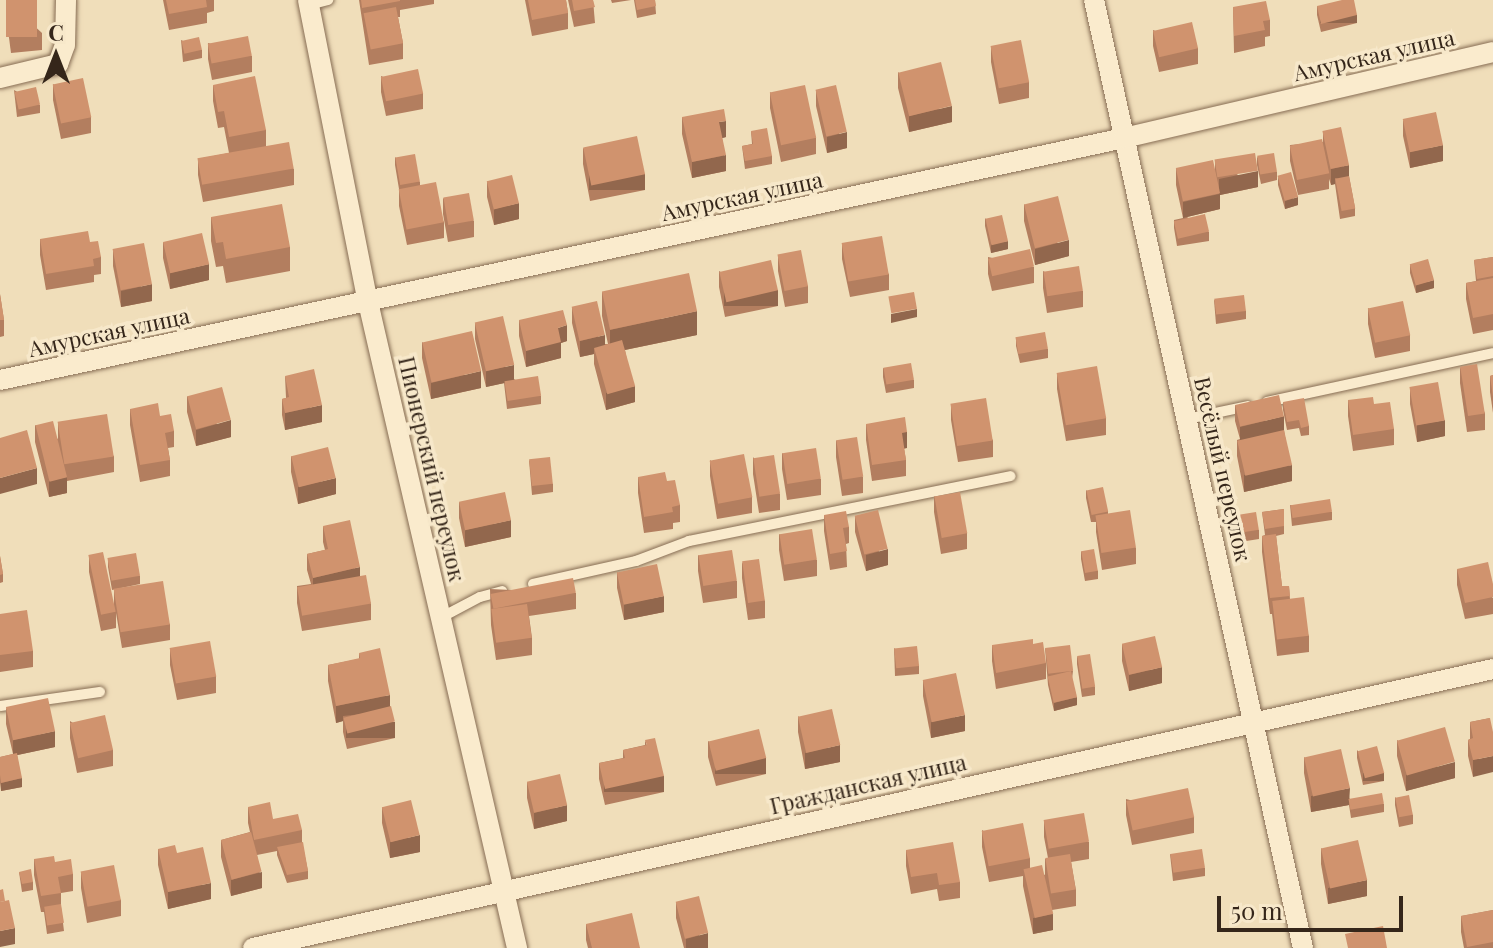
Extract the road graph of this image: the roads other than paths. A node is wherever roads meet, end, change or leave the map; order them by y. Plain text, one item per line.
1 (66, 0) edge
2 (1094, 0) edge
3 (315, 2) edge
4 (1493, 52) edge
5 (0, 78) edge
6 (1124, 138) junction
7 (368, 302) junction
8 (1493, 353) edge
9 (0, 380) edge
10 (1187, 419) junction
11 (1010, 476) dead end
12 (522, 587) edge
13 (508, 590) edge
14 (442, 617) junction
15 (1493, 669) edge
16 (100, 692) dead end
17 (0, 706) edge
18 (1255, 720) junction
19 (506, 891) junction
20 (253, 948) edge
21 (517, 948) edge
22 (1303, 948) edge

1 - 5 street
2 - 6 street, Весёлый переулок
3 - 7 street, Пионерский переулок
4 - 6 street, Амурская улица
6 - 7 street, Амурская улица
6 - 10 street, Весёлый переулок
7 - 9 street, Амурская улица
7 - 14 street, Пионерский переулок
8 - 10 lane
10 - 18 street, Весёлый переулок
11 - 12 lane
13 - 14 lane
14 - 19 street, Пионерский переулок
15 - 18 street, Гражданская улица
16 - 17 lane
18 - 19 street, Гражданская улица
18 - 22 street, Весёлый переулок
19 - 20 street, Гражданская улица
19 - 21 street, Пионерский переулок

